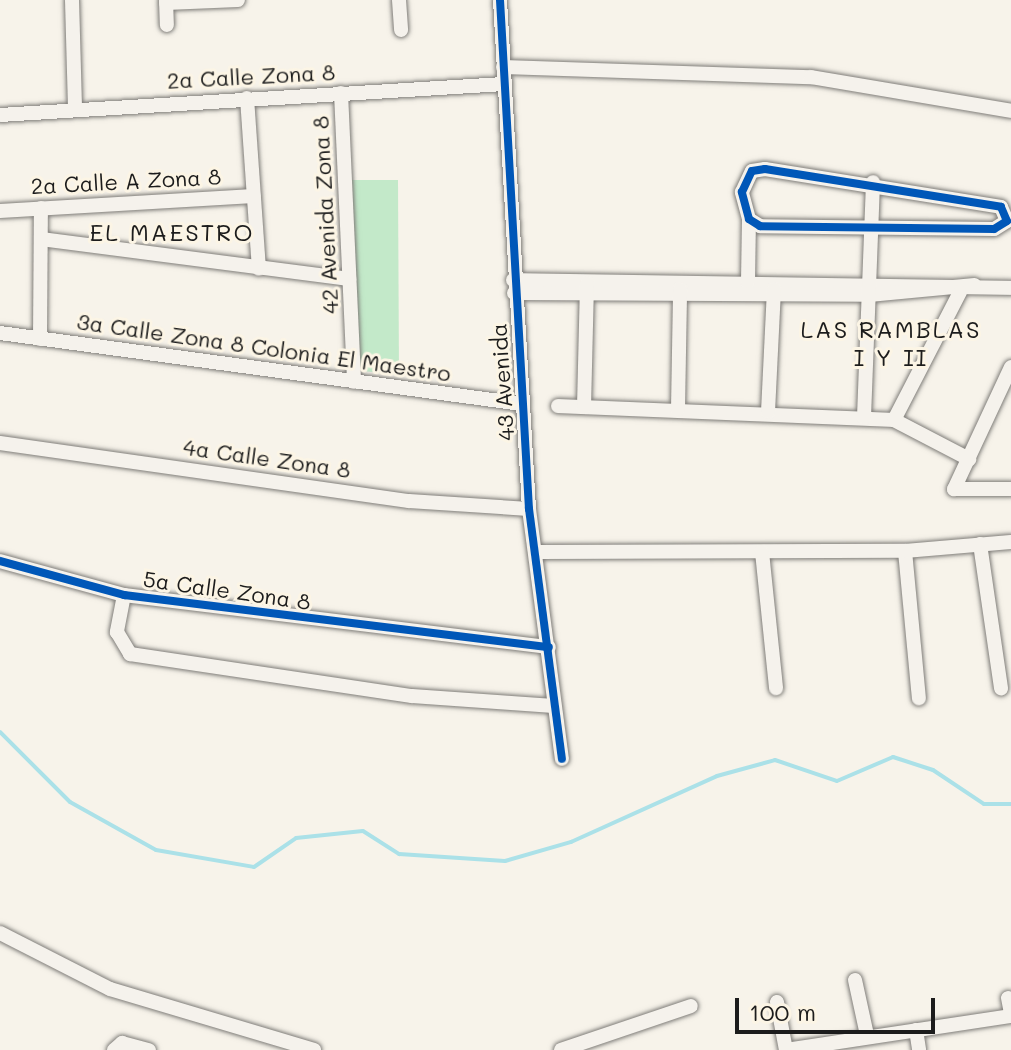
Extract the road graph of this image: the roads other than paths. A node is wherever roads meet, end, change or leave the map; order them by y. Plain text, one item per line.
1 (72, 0) edge
2 (238, 0) edge
3 (399, 0) edge
4 (500, 0) edge
5 (166, 2) edge
6 (167, 25) dead end
7 (401, 30) dead end
8 (503, 67) junction
9 (504, 84) junction
10 (341, 93) junction
11 (247, 98) junction
12 (75, 108) junction
13 (1011, 111) edge
14 (0, 115) edge
15 (873, 182) junction
16 (254, 196) junction
17 (41, 208) junction
18 (0, 211) edge
19 (749, 219) junction
20 (871, 227) junction
21 (41, 239) junction
22 (259, 269) junction
23 (349, 279) junction
24 (748, 282) junction
25 (975, 285) junction
26 (513, 286) junction
27 (586, 286) junction
28 (1011, 288) edge
29 (680, 289) junction
30 (774, 289) junction
31 (869, 289) junction
32 (960, 292) junction
33 (0, 333) edge
34 (40, 339) junction
35 (1011, 367) edge
36 (354, 382) junction
37 (522, 404) junction
38 (558, 406) dead end
39 (584, 407) junction
40 (678, 409) junction
41 (768, 412) junction
42 (864, 417) junction
43 (894, 420) junction
44 (0, 443) edge
45 (969, 459) junction
46 (1011, 489) edge
47 (529, 509) junction
48 (1011, 542) edge
49 (980, 544) junction
50 (905, 551) junction
51 (539, 552) junction
52 (762, 552) junction
53 (0, 561) edge
54 (124, 595) junction
55 (549, 647) junction
56 (776, 688) dead end
57 (1001, 688) dead end
58 (919, 698) dead end
59 (554, 706) junction
60 (562, 759) dead end
61 (0, 933) edge
62 (855, 980) dead end
63 (1008, 998) dead end
64 (777, 1002) dead end
65 (691, 1006) dead end
66 (1011, 1015) edge
67 (916, 1030) junction
68 (867, 1035) junction
69 (114, 1050) edge
70 (149, 1050) edge
71 (314, 1050) edge
72 (561, 1050) edge
73 (786, 1050) edge
74 (919, 1050) edge

1 - 12 street
2 - 5 street
3 - 7 street
4 - 8 street, 43 Avenida
5 - 6 street
8 - 9 street, 43 Avenida
8 - 13 street
9 - 10 street, 2a Calle Zona 8
9 - 26 street, 43 Avenida
10 - 11 street, 2a Calle Zona 8
10 - 23 street, 42 Avenida Zona 8
11 - 12 street, 2a Calle Zona 8
11 - 16 street
12 - 14 street, 2a Calle Zona 8
15 - 19 street
15 - 20 street
15 - 20 street
16 - 17 street, 2a Calle A Zona 8
16 - 22 street
17 - 18 street, 2a Calle A Zona 8
17 - 21 street
19 - 20 street
19 - 24 street
20 - 31 street
21 - 22 street
21 - 34 street
22 - 23 street
23 - 36 street, 42 Avenida Zona 8
24 - 29 street
24 - 30 street
25 - 28 street
25 - 31 street
25 - 32 street
26 - 27 street
26 - 37 street, 43 Avenida
27 - 29 street
27 - 39 street
29 - 30 street
29 - 40 street
30 - 31 street
30 - 41 street
31 - 32 street
31 - 42 street
32 - 43 street
33 - 34 street, 3a Calle Zona 8 Colonia El Maestro
34 - 36 street, 3a Calle Zona 8 Colonia El Maestro
35 - 45 street
36 - 37 street, 3a Calle Zona 8 Colonia El Maestro
37 - 47 street, 43 Avenida
38 - 39 street
39 - 40 street
40 - 41 street
41 - 42 street
42 - 43 street
43 - 45 street
44 - 47 street, 4a Calle Zona 8
45 - 46 street
47 - 51 street, 43 Avenida
48 - 49 street
49 - 50 street
49 - 57 street
50 - 52 street
50 - 58 street
51 - 52 street
51 - 55 street, 43 Avenida
52 - 56 street
53 - 54 street, 5a Calle Zona 8
54 - 55 street, 5a Calle Zona 8
54 - 59 street
55 - 59 street, 43 Avenida
59 - 60 street, 43 Avenida
61 - 71 street
62 - 68 street
63 - 66 street
64 - 73 street
65 - 72 street
66 - 67 street
67 - 68 street
67 - 74 street
68 - 73 street
69 - 70 street

